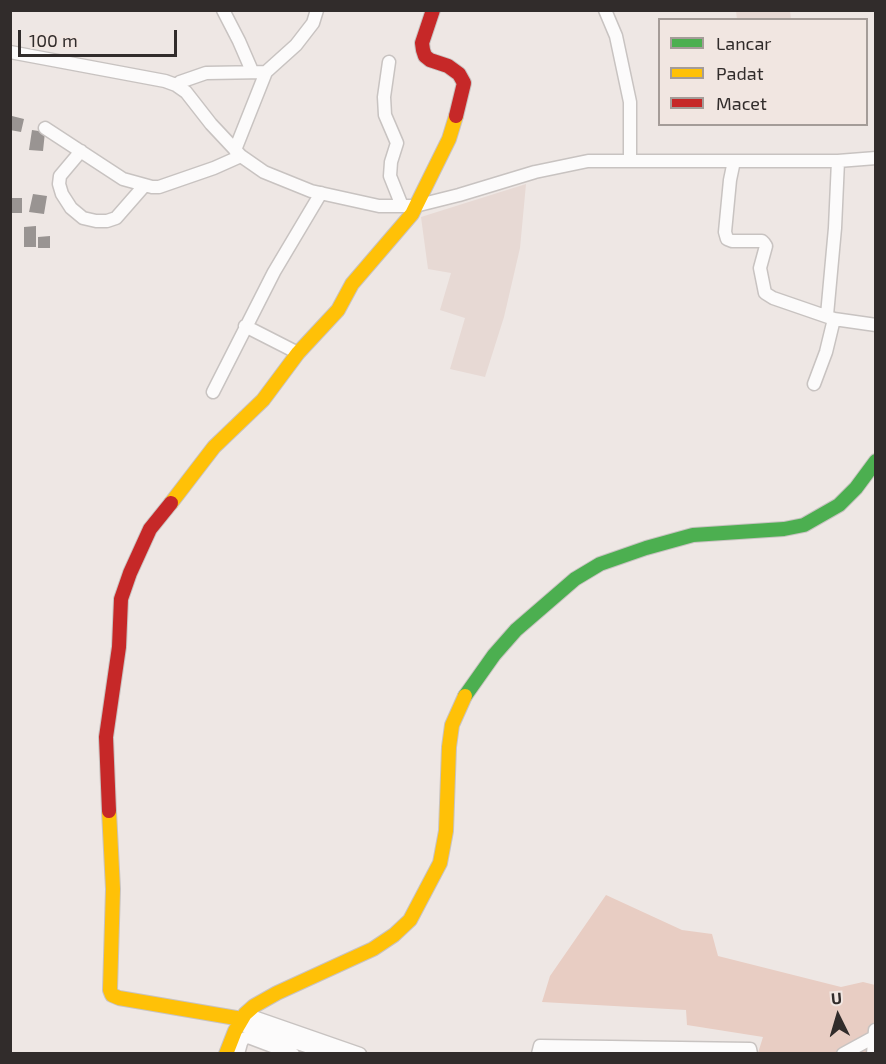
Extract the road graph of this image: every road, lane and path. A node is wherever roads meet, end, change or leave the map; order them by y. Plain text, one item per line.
1 (223, 10) edge
2 (317, 10) edge
3 (433, 10) edge
4 (605, 10) edge
5 (10, 52) edge
6 (389, 62) dead end
7 (252, 71) junction
8 (266, 72) junction
9 (176, 85) junction
10 (45, 128) dead end
11 (81, 151) junction
12 (238, 153) junction
13 (876, 158) edge
14 (630, 160) junction
15 (734, 161) junction
16 (838, 161) junction
17 (144, 186) junction
18 (321, 193) junction
19 (408, 206) junction
20 (830, 317) junction
21 (245, 326) junction
22 (876, 326) edge
23 (298, 353) junction
24 (813, 384) dead end
25 (213, 392) dead end
26 (876, 461) edge
27 (242, 1019) junction
28 (875, 1034) edge
29 (226, 1053) edge
30 (238, 1053) edge
31 (293, 1053) edge
32 (331, 1053) edge
33 (360, 1053) edge
34 (538, 1053) edge
35 (751, 1053) edge
36 (843, 1053) edge
37 (873, 1053) edge

1 - 7 street
2 - 8 street
3 - 19 street
4 - 14 street
5 - 9 street
6 - 19 street
7 - 8 street
7 - 9 street
8 - 12 street
9 - 12 street
10 - 11 street
11 - 17 street
11 - 17 street
12 - 17 street
12 - 18 street
13 - 16 street
14 - 15 street
14 - 19 street
15 - 16 street
15 - 20 street
16 - 20 street
18 - 19 street
18 - 21 street
19 - 23 street
20 - 22 street
20 - 24 street
21 - 23 street
21 - 25 street
23 - 27 street
26 - 27 street
27 - 29 street
27 - 32 street
27 - 33 street
28 - 36 street
28 - 37 street
30 - 31 street
34 - 35 street

